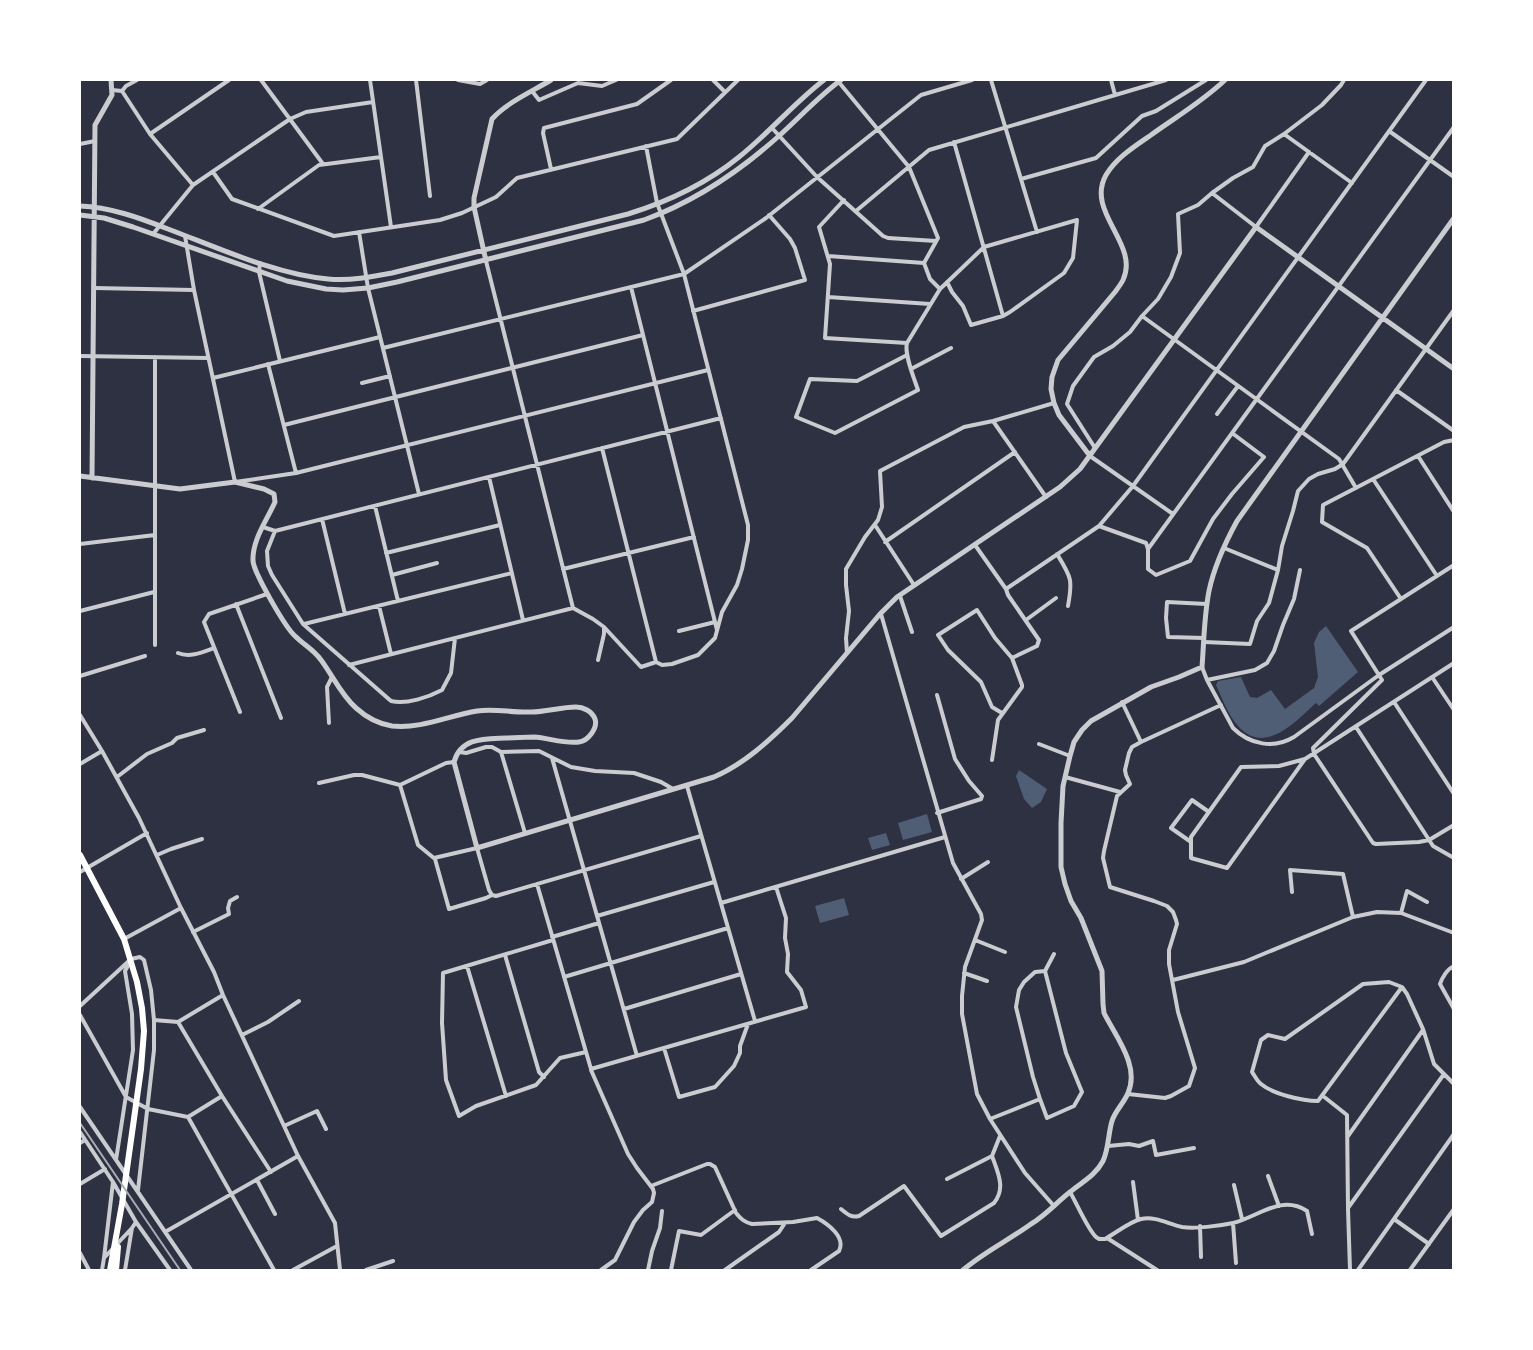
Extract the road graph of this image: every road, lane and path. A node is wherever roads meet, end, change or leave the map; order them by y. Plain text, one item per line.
1 (111, 80) edge
2 (137, 80) edge
3 (229, 80) edge
4 (261, 80) edge
5 (370, 80) edge
6 (416, 80) edge
7 (458, 80) edge
8 (487, 80) edge
9 (551, 80) edge
10 (616, 80) edge
11 (669, 80) edge
12 (712, 80) edge
13 (738, 80) edge
14 (824, 80) edge
15 (839, 80) edge
16 (972, 80) edge
17 (991, 80) edge
18 (1111, 80) edge
19 (1166, 80) edge
20 (1206, 80) edge
21 (1226, 80) edge
22 (1344, 80) edge
23 (1426, 80) edge
24 (112, 90) junction
25 (122, 91) junction
26 (532, 91) junction
27 (725, 92) junction
28 (1115, 94) junction
29 (373, 102) junction
30 (290, 119) junction
31 (1006, 127) junction
32 (1454, 127) edge
33 (772, 128) junction
34 (877, 129) junction
35 (1389, 131) junction
36 (150, 134) junction
37 (1284, 134) junction
38 (779, 136) junction
39 (95, 141) junction
40 (954, 142) junction
41 (80, 144) edge
42 (646, 146) junction
43 (1309, 152) junction
44 (381, 157) junction
45 (1430, 160) junction
46 (324, 164) junction
47 (909, 167) junction
48 (551, 169) junction
49 (213, 172) junction
50 (817, 177) junction
51 (1454, 177) edge
52 (1021, 179) junction
53 (1352, 183) junction
54 (194, 185) junction
55 (1212, 192) junction
56 (430, 196) dead end
57 (844, 200) junction
58 (657, 203) junction
59 (80, 207) edge
60 (95, 207) junction
61 (474, 207) junction
62 (258, 209) junction
63 (856, 211) junction
64 (661, 214) junction
65 (80, 215) edge
66 (769, 215) junction
67 (95, 216) junction
68 (1454, 218) edge
69 (159, 226) junction
70 (1256, 226) junction
71 (391, 227) junction
72 (359, 232) junction
73 (1037, 232) junction
74 (153, 234) junction
75 (185, 235) junction
76 (936, 241) junction
77 (186, 246) junction
78 (984, 247) junction
79 (483, 250) junction
80 (828, 256) junction
81 (1298, 257) junction
82 (486, 261) junction
83 (260, 263) junction
84 (924, 263) junction
85 (259, 273) junction
86 (684, 274) junction
87 (366, 278) junction
88 (948, 282) junction
89 (1339, 286) junction
90 (631, 287) junction
91 (93, 288) junction
92 (368, 288) junction
93 (940, 289) junction
94 (194, 290) junction
95 (828, 297) junction
96 (930, 304) junction
97 (1454, 310) edge
98 (693, 311) junction
99 (1003, 316) junction
100 (1142, 316) junction
101 (1382, 317) junction
102 (501, 319) junction
103 (643, 335) junction
104 (380, 337) junction
105 (1174, 340) junction
106 (907, 343) junction
107 (383, 348) junction
108 (951, 348) dead end
109 (1426, 349) junction
110 (907, 355) junction
111 (80, 356) edge
112 (93, 356) junction
113 (155, 357) junction
114 (208, 358) junction
115 (280, 361) junction
116 (268, 364) junction
117 (513, 368) junction
118 (911, 369) junction
119 (1454, 369) edge
120 (708, 370) junction
121 (1217, 370) junction
122 (390, 376) junction
123 (213, 378) junction
124 (362, 383) dead end
125 (655, 383) junction
126 (1238, 386) junction
127 (1396, 390) junction
128 (395, 397) junction
129 (1257, 399) junction
130 (1054, 403) junction
131 (1217, 414) dead end
132 (525, 416) junction
133 (721, 418) junction
134 (993, 421) junction
135 (284, 425) junction
136 (1300, 431) junction
137 (1454, 431) edge
138 (667, 432) junction
139 (1232, 433) junction
140 (1454, 440) edge
141 (407, 445) junction
142 (602, 448) junction
143 (1095, 448) junction
144 (1015, 452) junction
145 (1090, 456) junction
146 (1418, 456) junction
147 (1342, 464) junction
148 (537, 465) junction
149 (296, 473) junction
150 (80, 476) edge
151 (489, 477) junction
152 (92, 478) junction
153 (1373, 479) junction
154 (235, 482) junction
155 (155, 486) junction
156 (1133, 486) junction
157 (1356, 488) junction
158 (419, 495) junction
159 (1046, 497) junction
160 (375, 506) junction
161 (1453, 510) edge
162 (1173, 514) junction
163 (322, 519) junction
164 (500, 525) junction
165 (875, 525) junction
166 (1098, 526) junction
167 (263, 527) junction
168 (275, 531) junction
169 (155, 535) junction
170 (694, 537) junction
171 (885, 542) junction
172 (80, 544) edge
173 (975, 545) junction
174 (1224, 548) junction
175 (1148, 549) junction
176 (387, 553) junction
177 (628, 553) junction
178 (1057, 554) junction
179 (437, 563) dead end
180 (1454, 565) edge
181 (563, 569) junction
182 (1278, 570) junction
183 (1300, 570) dead end
184 (512, 573) junction
185 (392, 575) junction
186 (1437, 576) junction
187 (915, 586) junction
188 (1006, 589) junction
189 (155, 592) junction
190 (268, 593) junction
191 (900, 596) junction
192 (1056, 598) dead end
193 (1401, 599) junction
194 (398, 601) junction
195 (236, 604) junction
196 (1207, 604) junction
197 (379, 606) junction
198 (1068, 606) dead end
199 (573, 608) junction
200 (80, 611) edge
201 (345, 614) junction
202 (880, 614) junction
203 (523, 620) junction
204 (1026, 620) junction
205 (715, 622) junction
206 (303, 624) junction
207 (604, 627) junction
208 (1454, 627) edge
209 (679, 631) dead end
210 (717, 632) junction
211 (912, 632) dead end
212 (454, 638) junction
213 (1204, 640) junction
214 (155, 645) dead end
215 (214, 648) junction
216 (178, 652) dead end
217 (847, 653) junction
218 (391, 654) junction
219 (145, 656) dead end
220 (1012, 658) junction
221 (598, 660) dead end
222 (656, 662) junction
223 (1454, 663) edge
224 (349, 665) junction
225 (1202, 667) junction
226 (1379, 675) junction
227 (80, 676) edge
228 (332, 676) junction
229 (1432, 677) junction
230 (1207, 680) junction
231 (937, 695) dead end
232 (1122, 702) junction
233 (1394, 702) junction
234 (1221, 705) junction
235 (1454, 710) edge
236 (240, 712) dead end
237 (1002, 714) junction
238 (80, 715) edge
239 (281, 718) dead end
240 (330, 723) dead end
241 (1356, 727) junction
242 (204, 730) dead end
243 (1141, 742) junction
244 (1039, 744) dead end
245 (102, 751) junction
246 (459, 752) junction
247 (501, 752) junction
248 (1314, 754) junction
249 (1070, 756) junction
250 (552, 758) junction
251 (1305, 759) junction
252 (992, 760) dead end
253 (454, 762) junction
254 (80, 764) edge
255 (117, 777) junction
256 (1065, 777) junction
257 (318, 783) dead end
258 (400, 785) junction
259 (687, 786) junction
260 (673, 789) junction
261 (1120, 792) junction
262 (1454, 794) edge
263 (1209, 812) junction
264 (937, 813) junction
265 (570, 820) junction
266 (1454, 825) edge
267 (147, 833) junction
268 (525, 833) junction
269 (701, 836) junction
270 (945, 837) junction
271 (202, 839) dead end
272 (1429, 840) junction
273 (1191, 842) junction
274 (477, 848) junction
275 (80, 855) edge
276 (157, 855) junction
277 (434, 858) junction
278 (1454, 858) edge
279 (988, 862) dead end
280 (87, 868) junction
281 (583, 870) junction
282 (80, 872) edge
283 (961, 879) junction
284 (714, 882) junction
285 (537, 884) junction
286 (776, 887) junction
287 (1292, 892) dead end
288 (492, 895) junction
289 (237, 897) dead end
290 (1427, 902) dead end
291 (721, 903) junction
292 (181, 908) junction
293 (1401, 913) junction
294 (597, 916) junction
295 (1353, 917) junction
296 (598, 922) junction
297 (728, 928) junction
298 (193, 932) junction
299 (1454, 933) edge
300 (553, 938) junction
301 (124, 939) junction
302 (975, 940) junction
303 (1005, 952) dead end
304 (1054, 954) dead end
305 (505, 955) junction
306 (132, 962) junction
307 (610, 963) junction
308 (467, 966) junction
309 (1454, 966) edge
310 (1045, 971) junction
311 (964, 973) junction
312 (741, 974) junction
313 (564, 977) junction
314 (1173, 980) junction
315 (987, 981) dead end
316 (1402, 987) junction
317 (223, 994) junction
318 (299, 1001) dead end
319 (80, 1006) edge
320 (624, 1009) junction
321 (1454, 1010) edge
322 (80, 1015) edge
323 (154, 1020) junction
324 (178, 1022) junction
325 (755, 1022) junction
326 (748, 1023) junction
327 (1424, 1029) junction
328 (242, 1035) junction
329 (664, 1048) junction
330 (586, 1052) junction
331 (637, 1056) junction
332 (591, 1069) junction
333 (1444, 1074) junction
334 (544, 1077) junction
335 (1454, 1084) edge
336 (1128, 1094) junction
337 (222, 1096) junction
338 (506, 1096) junction
339 (1323, 1096) junction
340 (126, 1097) junction
341 (1040, 1099) junction
342 (80, 1107) edge
343 (148, 1109) junction
344 (188, 1117) junction
345 (990, 1119) junction
346 (284, 1126) junction
347 (327, 1129) dead end
348 (80, 1132) edge
349 (1454, 1134) edge
350 (1000, 1135) junction
351 (1347, 1138) junction
352 (85, 1140) junction
353 (80, 1143) edge
354 (1108, 1146) junction
355 (1194, 1148) dead end
356 (298, 1156) junction
357 (992, 1156) junction
358 (116, 1160) junction
359 (105, 1168) junction
360 (271, 1172) junction
361 (1268, 1176) dead end
362 (948, 1179) dead end
363 (256, 1180) junction
364 (113, 1182) junction
365 (1133, 1182) dead end
366 (80, 1184) edge
367 (1234, 1185) dead end
368 (651, 1186) junction
369 (138, 1190) junction
370 (1070, 1191) junction
371 (231, 1194) junction
372 (122, 1204) junction
373 (1054, 1206) junction
374 (1279, 1206) junction
375 (841, 1209) dead end
376 (1348, 1209) junction
377 (1454, 1209) edge
378 (735, 1210) junction
379 (662, 1211) dead end
380 (275, 1214) dead end
381 (1242, 1219) junction
382 (1395, 1219) junction
383 (1138, 1220) junction
384 (136, 1222) junction
385 (786, 1222) junction
386 (1233, 1223) junction
387 (1200, 1226) junction
388 (132, 1228) junction
389 (165, 1232) junction
390 (1312, 1234) dead end
391 (1107, 1238) junction
392 (1429, 1244) junction
393 (337, 1246) junction
394 (80, 1253) edge
395 (1201, 1257) dead end
396 (104, 1258) junction
397 (393, 1261) dead end
398 (1236, 1263) dead end
399 (89, 1270) edge
400 (102, 1270) edge
401 (110, 1270) edge
402 (116, 1270) edge
403 (125, 1270) edge
404 (170, 1270) edge
405 (191, 1270) edge
406 (274, 1270) edge
407 (293, 1270) edge
408 (340, 1270) edge
409 (366, 1270) edge
410 (601, 1270) edge
411 (648, 1270) edge
412 (671, 1270) edge
413 (725, 1270) edge
414 (811, 1270) edge
415 (963, 1270) edge
416 (1157, 1270) edge
417 (1350, 1270) edge
418 (1358, 1270) edge
419 (1410, 1270) edge

1 - 24 street
2 - 25 street
3 - 36 street
4 - 30 street
5 - 29 street
6 - 56 street
7 - 8 street
9 - 26 street
10 - 26 street
11 - 48 street
12 - 27 street
13 - 27 street
14 - 33 street
15 - 34 street
15 - 38 street
16 - 34 street
17 - 31 street
18 - 28 street
19 - 28 street
20 - 52 street
21 - 130 street
22 - 37 street
23 - 35 street
24 - 25 street
24 - 39 street
25 - 36 street
26 - 61 street
27 - 42 street
28 - 31 street
29 - 30 street
29 - 44 street
30 - 46 street
30 - 49 street
31 - 40 street
31 - 52 street
32 - 45 street
33 - 38 street
33 - 58 street
34 - 47 street
34 - 50 street
35 - 45 street
35 - 53 street
36 - 54 street
37 - 43 street
37 - 55 street
38 - 50 street
38 - 64 street
39 - 41 street
39 - 60 street
40 - 47 street
40 - 78 street
42 - 48 street
42 - 58 street
43 - 53 street
43 - 70 street
44 - 46 street
44 - 71 street
45 - 51 street
45 - 89 street
46 - 62 street
47 - 63 street
47 - 76 street
48 - 61 street
49 - 54 street
49 - 62 street
50 - 57 street
50 - 66 street
52 - 73 street
53 - 81 street
54 - 69 street
55 - 70 street
55 - 100 street
57 - 63 street
57 - 80 street
58 - 64 street
58 - 79 street
59 - 60 street
60 - 67 street
60 - 69 street
61 - 71 street
61 - 79 street
62 - 72 street
63 - 76 street
64 - 82 street
64 - 86 street
65 - 67 street
66 - 86 street
66 - 98 street
67 - 74 street
67 - 91 street
68 - 101 street
69 - 74 street
69 - 75 street
70 - 81 street
70 - 105 street
71 - 72 street
72 - 87 street
73 - 78 street
73 - 99 street
74 - 77 street
75 - 77 street
75 - 83 street
76 - 84 street
77 - 85 street
77 - 94 street
78 - 88 street
78 - 99 street
79 - 82 street
79 - 87 street
80 - 84 street
80 - 95 street
81 - 89 street
81 - 121 street
82 - 92 street
82 - 102 street
83 - 85 street
83 - 87 street
84 - 93 street
85 - 92 street
85 - 115 street
86 - 90 street
86 - 98 street
87 - 92 street
88 - 93 street
88 - 99 street
89 - 101 street
89 - 129 street
90 - 102 street
90 - 103 street
91 - 94 street
91 - 112 street
92 - 104 street
93 - 96 street
94 - 114 street
95 - 96 street
95 - 106 street
96 - 106 street
97 - 109 street
98 - 120 street
100 - 105 street
100 - 143 street
101 - 109 street
101 - 136 street
102 - 107 street
102 - 117 street
103 - 117 street
103 - 125 street
104 - 107 street
104 - 115 street
105 - 121 street
105 - 143 street
106 - 110 street
107 - 122 street
108 - 118 street
109 - 119 street
109 - 127 street
110 - 118 street
110 - 118 street
111 - 112 street
112 - 113 street
112 - 152 street
113 - 114 street
113 - 155 street
114 - 123 street
115 - 116 street
116 - 123 street
116 - 135 street
117 - 128 street
117 - 132 street
120 - 125 street
120 - 133 street
121 - 126 street
121 - 156 street
122 - 124 street
122 - 128 street
123 - 154 street
125 - 132 street
125 - 138 street
126 - 129 street
126 - 131 street
127 - 137 street
127 - 147 street
128 - 135 street
128 - 141 street
129 - 136 street
129 - 139 street
130 - 134 street
130 - 145 street
132 - 141 street
132 - 148 street
133 - 138 street
133 - 210 street
134 - 144 street
134 - 165 street
135 - 149 street
136 - 147 street
136 - 174 street
138 - 142 street
138 - 170 street
139 - 162 street
139 - 175 street
140 - 146 street
141 - 149 street
141 - 158 street
142 - 148 street
142 - 177 street
143 - 145 street
144 - 159 street
144 - 171 street
145 - 156 street
145 - 159 street
146 - 153 street
146 - 161 street
147 - 157 street
147 - 182 street
148 - 151 street
148 - 181 street
149 - 154 street
150 - 152 street
151 - 158 street
151 - 164 street
152 - 155 street
153 - 157 street
153 - 186 street
154 - 155 street
154 - 167 street
155 - 169 street
156 - 162 street
156 - 166 street
157 - 193 street
158 - 160 street
159 - 173 street
160 - 163 street
160 - 176 street
162 - 175 street
163 - 168 street
163 - 201 street
164 - 176 street
164 - 184 street
165 - 171 street
165 - 217 street
166 - 175 street
166 - 178 street
167 - 168 street
167 - 190 street
168 - 206 street
169 - 172 street
169 - 189 street
170 - 177 street
170 - 205 street
171 - 187 street
173 - 187 street
173 - 188 street
174 - 182 street
174 - 196 street
176 - 185 street
177 - 181 street
177 - 222 street
178 - 188 street
178 - 198 street
179 - 185 street
180 - 186 street
181 - 199 street
182 - 213 street
183 - 230 street
184 - 194 street
184 - 203 street
185 - 194 street
186 - 193 street
187 - 191 street
188 - 204 street
189 - 200 street
189 - 214 street
190 - 195 street
190 - 228 street
191 - 202 street
191 - 211 street
192 - 204 street
193 - 226 street
194 - 197 street
195 - 215 street
195 - 239 street
196 - 213 street
196 - 213 street
197 - 201 street
197 - 218 street
199 - 203 street
199 - 207 street
201 - 206 street
202 - 217 street
202 - 264 street
203 - 212 street
204 - 220 street
205 - 209 street
205 - 210 street
206 - 224 street
207 - 221 street
207 - 222 street
208 - 226 street
210 - 222 street
212 - 218 street
212 - 224 street
213 - 225 street
215 - 216 street
215 - 236 street
217 - 259 street
218 - 224 street
219 - 227 street
220 - 237 street
220 - 237 street
223 - 229 street
225 - 230 street
225 - 232 street
226 - 234 street
226 - 248 street
228 - 240 street
228 - 246 street
229 - 233 street
229 - 235 street
230 - 234 street
231 - 264 street
232 - 243 street
232 - 249 street
233 - 241 street
233 - 262 street
234 - 243 street
237 - 252 street
238 - 245 street
241 - 248 street
241 - 272 street
242 - 255 street
243 - 261 street
244 - 249 street
245 - 254 street
245 - 255 street
246 - 247 street
246 - 253 street
247 - 250 street
247 - 268 street
248 - 251 street
248 - 272 street
249 - 256 street
250 - 260 street
250 - 265 street
251 - 263 street
251 - 273 street
253 - 258 street
253 - 274 street
255 - 267 street
256 - 261 street
256 - 336 street
257 - 258 street
258 - 277 street
259 - 260 street
259 - 269 street
260 - 265 street
261 - 314 street
263 - 273 street
263 - 273 street
264 - 270 street
265 - 268 street
265 - 281 street
266 - 272 street
267 - 276 street
267 - 280 street
268 - 274 street
269 - 281 street
269 - 284 street
270 - 283 street
270 - 286 street
271 - 276 street
272 - 278 street
274 - 277 street
274 - 288 street
275 - 280 main road
276 - 292 street
277 - 288 street
279 - 283 street
280 - 282 street
280 - 301 main road
281 - 285 street
281 - 294 street
283 - 302 street
284 - 291 street
284 - 294 street
285 - 288 street
285 - 300 street
286 - 291 street
286 - 325 street
287 - 295 street
289 - 298 street
290 - 293 street
291 - 297 street
292 - 298 street
292 - 301 street
293 - 295 street
293 - 299 street
294 - 296 street
295 - 314 street
296 - 300 street
296 - 307 street
297 - 307 street
297 - 312 street
298 - 317 street
300 - 305 street
300 - 313 street
301 - 306 main road
302 - 303 street
302 - 311 street
304 - 310 street
305 - 308 street
305 - 334 street
306 - 319 street
306 - 323 street
306 - 340 street
306 - 372 main road
307 - 313 street
307 - 320 street
308 - 338 street
308 - 338 street
309 - 321 street
310 - 341 street
310 - 341 street
311 - 315 street
311 - 345 street
312 - 320 street
312 - 325 street
313 - 330 street
314 - 336 street
316 - 327 street
316 - 339 street
316 - 339 street
317 - 324 street
317 - 328 street
318 - 328 street
320 - 331 street
322 - 340 street
323 - 324 street
323 - 343 street
324 - 337 street
325 - 326 street
326 - 329 street
326 - 329 street
327 - 333 street
327 - 351 street
328 - 346 street
329 - 331 street
330 - 332 street
330 - 334 street
331 - 332 street
332 - 368 street
333 - 335 street
333 - 376 street
334 - 338 street
336 - 354 street
337 - 344 street
337 - 360 street
339 - 351 street
340 - 343 street
340 - 358 street
341 - 345 street
342 - 358 street
343 - 344 street
343 - 369 street
344 - 371 street
345 - 350 street
346 - 347 street
346 - 356 street
348 - 352 street
349 - 382 street
350 - 357 street
350 - 373 street
351 - 376 street
352 - 353 street
352 - 359 street
354 - 355 street
354 - 370 street
356 - 360 street
356 - 393 street
357 - 362 street
357 - 375 street
358 - 369 street
359 - 364 street
359 - 366 street
360 - 363 street
361 - 374 street
363 - 371 street
363 - 380 street
364 - 384 street
364 - 396 street
365 - 383 street
367 - 381 street
368 - 378 street
368 - 410 street
369 - 389 street
370 - 373 street
370 - 391 street
371 - 389 street
371 - 406 street
372 - 401 main road
372 - 402 main road
373 - 415 street
374 - 381 street
374 - 390 street
376 - 417 street
377 - 392 street
378 - 385 street
378 - 412 street
379 - 411 street
381 - 386 street
382 - 392 street
382 - 418 street
383 - 387 street
383 - 391 street
384 - 388 street
384 - 404 street
385 - 413 street
385 - 414 street
386 - 387 street
386 - 398 street
387 - 395 street
388 - 396 street
388 - 403 street
389 - 405 street
391 - 416 street
392 - 419 street
393 - 407 street
393 - 408 street
394 - 399 street
396 - 400 street
397 - 409 street

